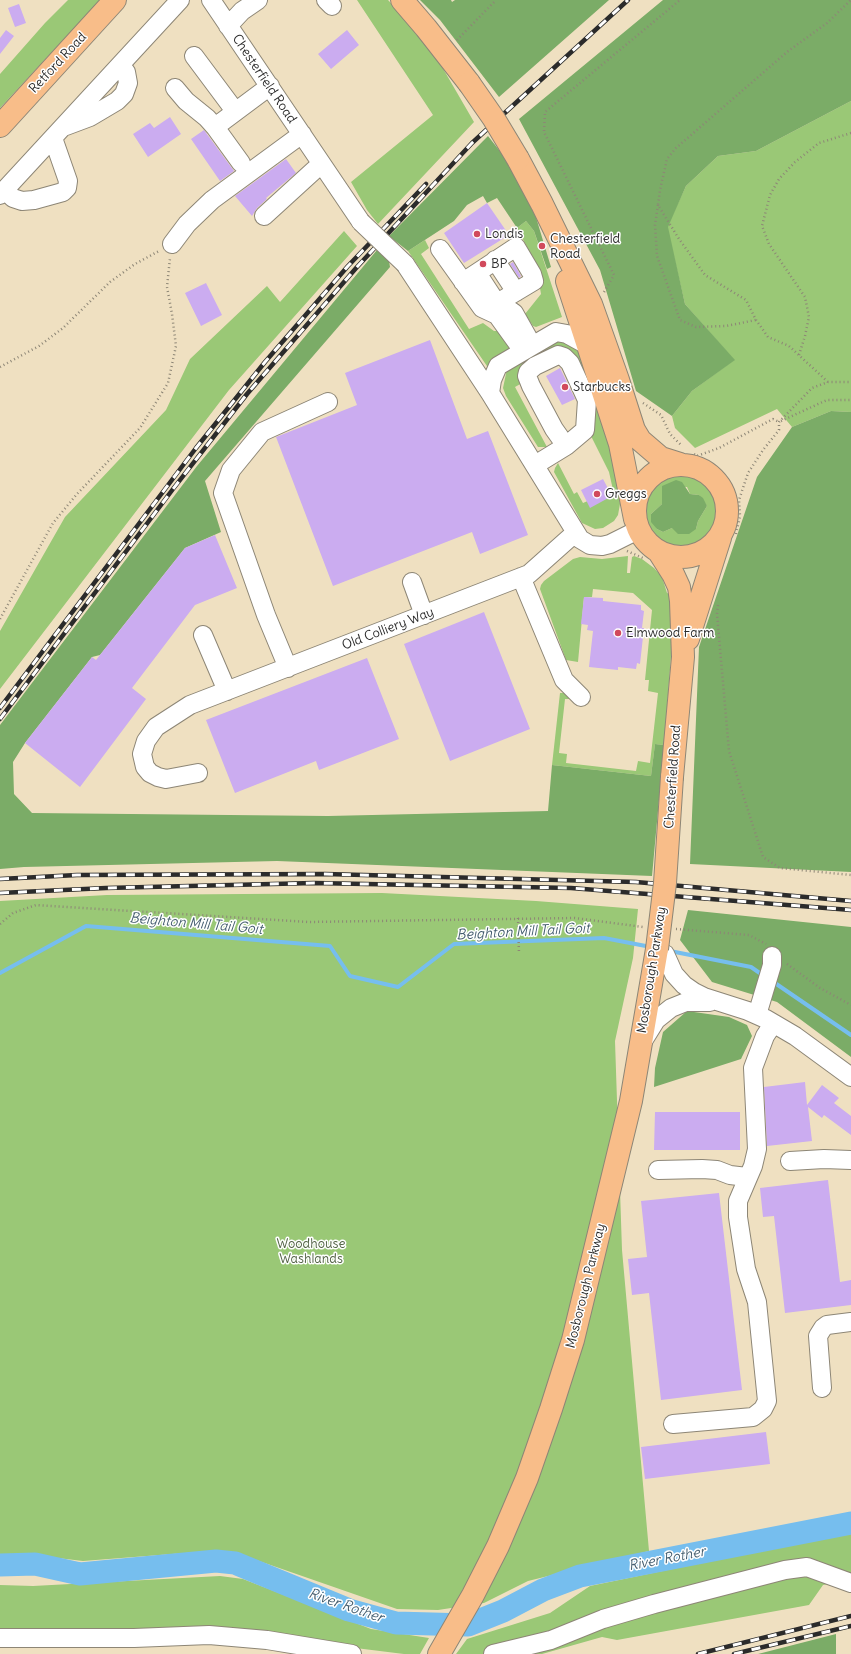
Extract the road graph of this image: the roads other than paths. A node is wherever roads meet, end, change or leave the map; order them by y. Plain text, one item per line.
1 (116, 0) edge
2 (180, 0) edge
3 (211, 0) edge
4 (402, 0) edge
5 (254, 1) edge
6 (228, 26) junction
7 (194, 56) dead end
8 (270, 86) junction
9 (175, 88) dead end
10 (236, 111) junction
11 (0, 126) edge
12 (215, 127) junction
13 (59, 132) junction
14 (302, 134) junction
15 (241, 163) dead end
16 (321, 164) junction
17 (2, 193) edge
18 (542, 204) junction
19 (264, 216) dead end
20 (172, 244) road end
21 (440, 249) dead end
22 (485, 267) junction
23 (517, 292) junction
24 (587, 345) junction
25 (528, 348) junction
26 (490, 393) junction
27 (328, 402) dead end
28 (566, 446) junction
29 (686, 456) junction
30 (535, 465) junction
31 (637, 525) junction
32 (575, 533) junction
33 (727, 537) junction
34 (659, 552) junction
35 (521, 577) junction
36 (412, 582) dead end
37 (424, 615) junction
38 (203, 635) dead end
39 (683, 657) junction
40 (288, 668) junction
41 (228, 691) junction
42 (581, 697) dead end
43 (198, 773) dead end
44 (664, 897) joint
45 (661, 952) junction
46 (772, 961) road end
47 (720, 1003) junction
48 (765, 1019) junction
49 (639, 1053) junction
50 (851, 1078) edge
51 (851, 1160) edge
52 (790, 1161) dead end
53 (658, 1170) dead end
54 (747, 1177) junction
55 (851, 1322) edge
56 (822, 1388) dead end
57 (673, 1424) dead end
58 (851, 1583) edge
59 (0, 1638) edge
60 (352, 1654) edge
61 (439, 1654) edge
62 (494, 1654) edge

1 - 11 main road, Retford Road
2 - 13 street
3 - 6 street, Chesterfield Road
4 - 18 main road, bridge
5 - 6 street
6 - 8 street, Chesterfield Road
7 - 10 street
8 - 10 street
8 - 14 street, Chesterfield Road
9 - 12 street
10 - 12 street
12 - 15 street
13 - 17 street
13 - 17 street
14 - 16 street, Chesterfield Road
14 - 20 street
16 - 19 street
16 - 26 street, Chesterfield Road, bridge
18 - 24 main road
18 - 29 main road
21 - 22 street
22 - 23 street
22 - 23 street
22 - 25 street
23 - 25 street
24 - 25 street
24 - 31 main road
25 - 26 street
26 - 30 street, Chesterfield Road
27 - 40 street
28 - 28 street
28 - 30 street
29 - 31 main road
29 - 33 main road
30 - 32 street, Chesterfield Road
31 - 32 street, Chesterfield Road
31 - 34 main road
32 - 35 street, Old Colliery Way
33 - 34 main road
33 - 39 main road, Chesterfield Road
34 - 39 main road, Chesterfield Road
35 - 37 street, Old Colliery Way
35 - 42 street
36 - 37 street
37 - 40 street, Old Colliery Way
38 - 41 street
39 - 44 main road, Chesterfield Road, bridge
40 - 41 street, Old Colliery Way
41 - 43 street, Old Colliery Way
44 - 45 main road, Mosborough Parkway, bridge
45 - 47 street
45 - 49 main road, Mosborough Parkway
46 - 48 street
47 - 48 street
47 - 49 street
48 - 50 street
48 - 54 street
49 - 61 main road, Mosborough Parkway
51 - 52 street
53 - 54 street
54 - 57 street
55 - 56 street
58 - 62 street
59 - 60 street

